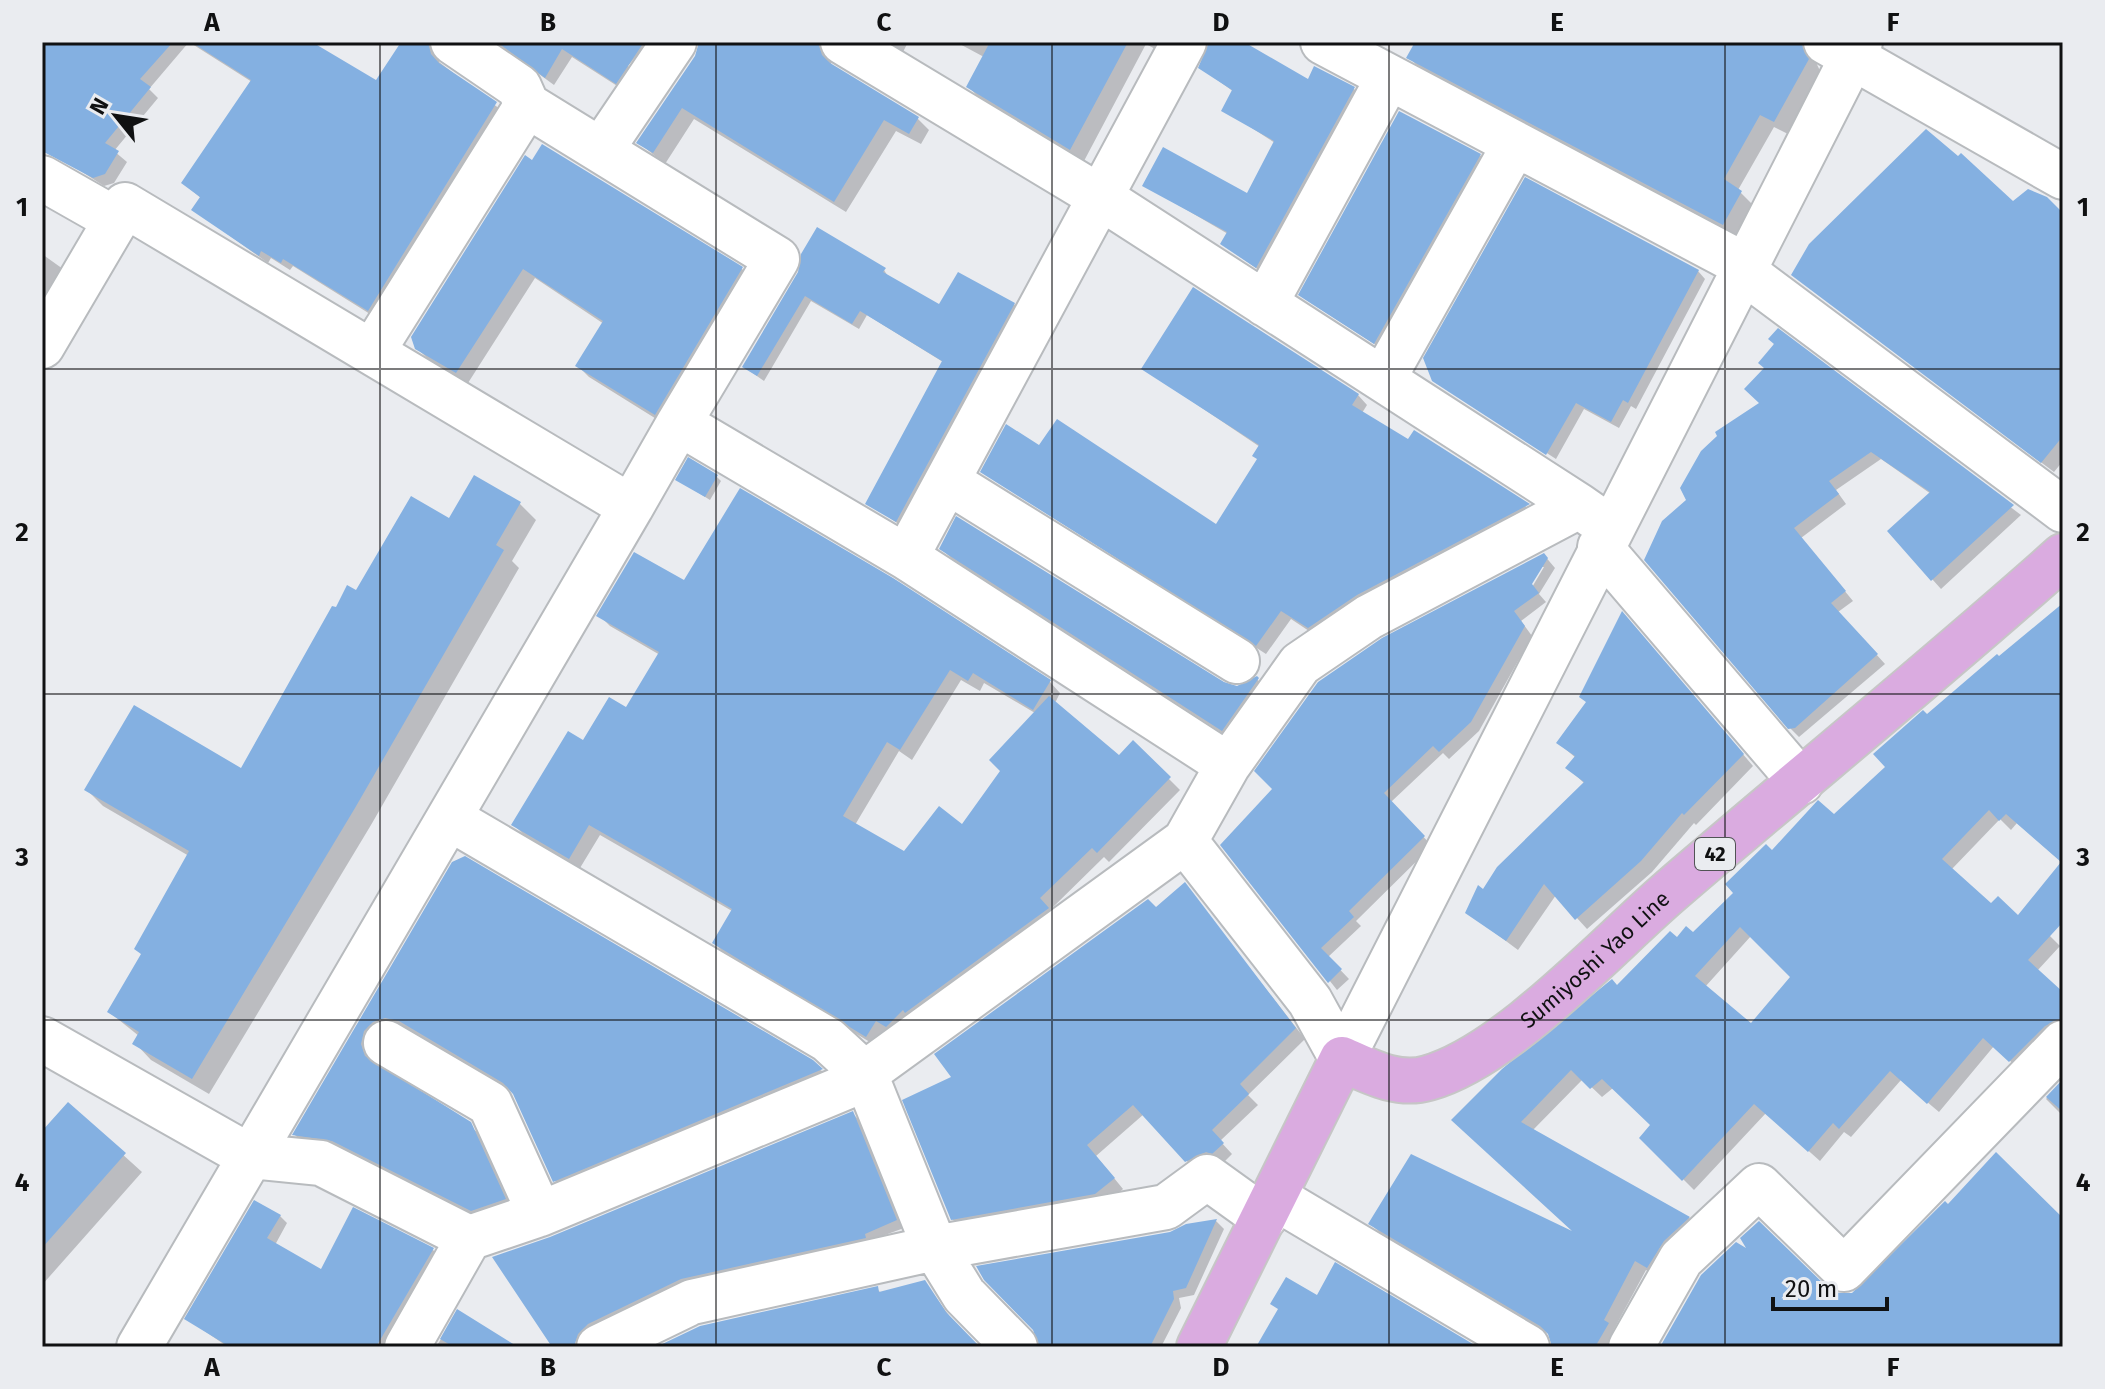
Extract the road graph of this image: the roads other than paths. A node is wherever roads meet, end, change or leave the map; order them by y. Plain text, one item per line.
1 (453, 42) edge
2 (674, 42) edge
3 (843, 42) edge
4 (1184, 42) edge
5 (1323, 42) edge
6 (1846, 47) edge
7 (1389, 77) junction
8 (527, 105) junction
9 (1515, 144) junction
10 (601, 150) junction
11 (2063, 177) edge
12 (42, 178) edge
13 (1100, 197) junction
14 (120, 213) junction
15 (1744, 269) junction
16 (1265, 304) junction
17 (42, 346) edge
18 (372, 352) junction
19 (1383, 379) junction
20 (679, 423) junction
21 (947, 481) junction
22 (631, 507) junction
23 (2063, 510) edge
24 (1597, 527) junction
25 (2063, 556) edge
26 (906, 557) junction
27 (1237, 661) dead end
28 (1228, 765) junction
29 (1801, 782) junction
30 (451, 819) junction
31 (1185, 841) junction
32 (42, 1039) edge
33 (386, 1043) dead end
34 (2063, 1043) edge
35 (1342, 1059) junction
36 (865, 1074) junction
37 (249, 1156) junction
38 (1269, 1208) junction
39 (540, 1214) junction
40 (469, 1238) junction
41 (935, 1248) junction
42 (419, 1343) edge
43 (139, 1347) edge
44 (599, 1347) edge
45 (1015, 1347) edge
46 (1199, 1347) edge
47 (1527, 1347) edge
48 (1631, 1347) edge

1 - 8 street
2 - 10 street
3 - 13 street
4 - 13 street
5 - 7 street
6 - 11 street
6 - 15 street
7 - 9 street
7 - 16 street
8 - 10 street
8 - 18 street
9 - 15 street
9 - 19 street
10 - 20 street
12 - 14 street
13 - 16 street
13 - 21 street
14 - 17 street
14 - 18 street
15 - 23 street
15 - 24 street
16 - 19 street
18 - 22 street
19 - 24 street
20 - 22 street
20 - 26 street
21 - 26 street
21 - 27 street
22 - 30 street
24 - 28 street
24 - 29 street
24 - 35 street
25 - 29 main road, Sumiyoshi Yao Line / 42
26 - 28 street
28 - 31 street
29 - 35 main road, Sumiyoshi Yao Line / 42
30 - 36 street
30 - 37 street
31 - 35 street
31 - 36 street
32 - 37 street
33 - 39 street
34 - 48 street
35 - 38 main road
36 - 39 street
36 - 41 street
37 - 40 street
37 - 43 street
38 - 41 street
38 - 46 main road
38 - 47 street
39 - 40 street
40 - 42 street
41 - 44 street
41 - 45 street

